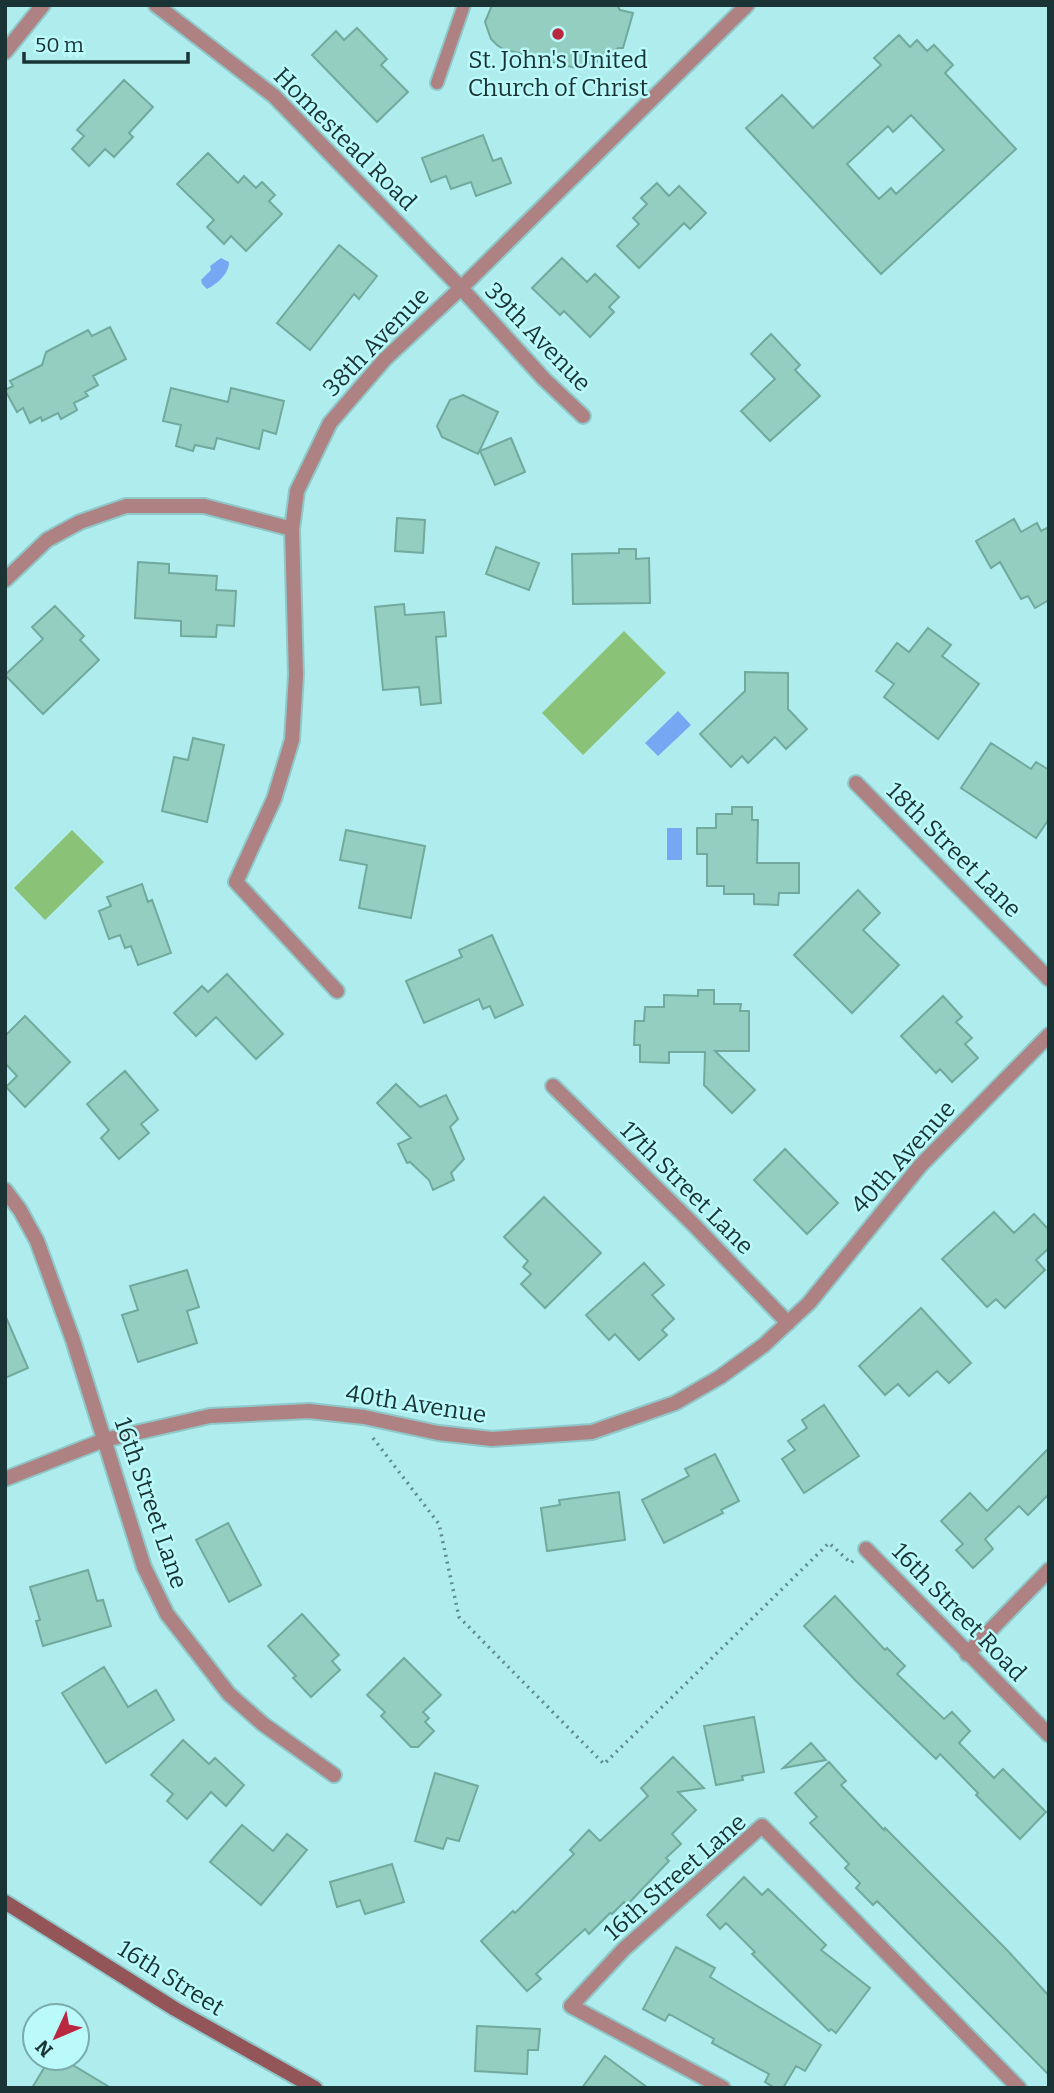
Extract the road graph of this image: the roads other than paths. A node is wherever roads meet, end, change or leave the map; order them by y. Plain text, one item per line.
1 (43, 5) edge
2 (156, 5) edge
3 (464, 5) edge
4 (747, 5) edge
5 (5, 52) edge
6 (437, 83) dead end
7 (461, 288) junction
8 (583, 416) dead end
9 (292, 529) junction
10 (5, 580) edge
11 (856, 783) dead end
12 (1049, 979) edge
13 (337, 991) dead end
14 (1049, 1035) edge
15 (553, 1086) dead end
16 (5, 1190) edge
17 (788, 1323) junction
18 (104, 1440) junction
19 (5, 1479) edge
20 (866, 1549) road end
21 (1049, 1570) edge
22 (967, 1654) junction
23 (1049, 1735) edge
24 (334, 1774) dead end
25 (5, 1902) edge
26 (316, 2088) edge
27 (723, 2088) edge
28 (1019, 2088) edge

1 - 5 street
2 - 7 street, Homestead Road
3 - 6 lane
4 - 7 street, 38th Avenue
7 - 8 street, 39th Avenue
7 - 9 street, 38th Avenue
9 - 10 street
9 - 13 street, 38th Avenue
11 - 12 street, 18th Street Lane
14 - 17 street, 40th Avenue
15 - 17 street, 17th Street Lane
16 - 18 street, 16th Street Lane
17 - 18 street, 40th Avenue
18 - 19 street, 40th Avenue
18 - 24 street, 16th Street Lane
20 - 22 street, 16th Street Road
21 - 22 street
22 - 23 street, 16th Street Road
25 - 26 main road, 16th Street
27 - 28 street, 16th Street Lane

